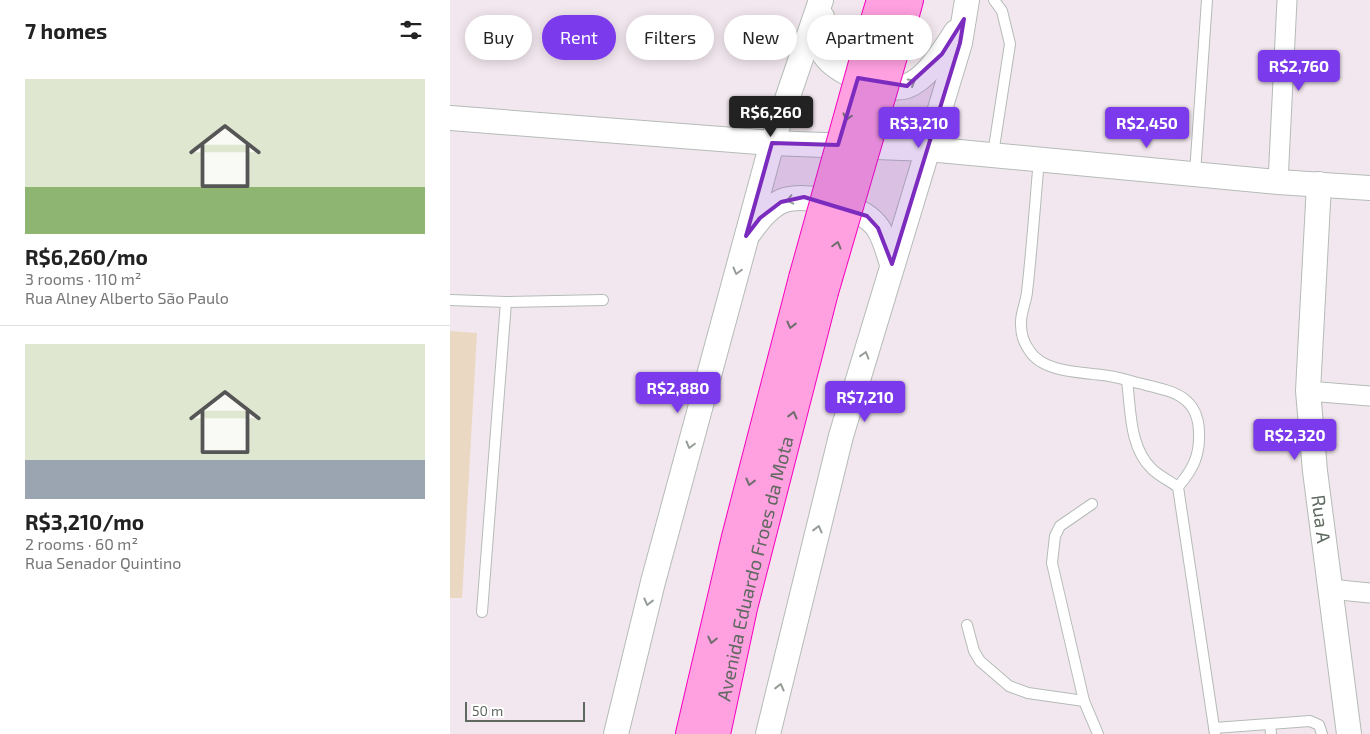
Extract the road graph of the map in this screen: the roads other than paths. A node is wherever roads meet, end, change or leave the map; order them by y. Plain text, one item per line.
1 (823, 0) edge
2 (994, 0) edge
3 (1208, 0) edge
4 (1287, 0) edge
5 (878, 10) edge
6 (965, 10) edge
7 (906, 11) edge
8 (784, 107) junction
9 (450, 118) edge
10 (745, 141) junction
11 (772, 143) junction
12 (804, 144) junction
13 (883, 147) junction
14 (928, 148) junction
15 (993, 154) junction
16 (1039, 158) junction
17 (764, 169) junction
18 (1195, 174) junction
19 (1278, 182) junction
20 (916, 184) junction
21 (1319, 184) junction
22 (1370, 188) edge
23 (746, 236) junction
24 (892, 264) junction
25 (814, 285) junction
26 (450, 300) edge
27 (603, 300) dead end
28 (506, 302) junction
29 (1127, 381) junction
30 (1308, 391) junction
31 (1370, 395) edge
32 (1178, 486) junction
33 (1092, 504) dead end
34 (1330, 589) junction
35 (1370, 593) edge
36 (482, 612) dead end
37 (968, 625) dead end
38 (1084, 701) junction
39 (1271, 729) edge
40 (1214, 731) edge
41 (616, 734) edge
42 (690, 734) edge
43 (716, 734) edge
44 (768, 734) edge
45 (1098, 734) edge
46 (1322, 734) edge
47 (1349, 734) edge

1 -> 6 street
1 - 8 street
2 - 15 lane
3 - 18 lane
4 - 19 street
5 -> 25 highway, Avenida Eduardo Froes da Mota, bridge
6 - 14 street
25 -> 7 highway, Avenida Eduardo Froes da Mota, bridge
8 - 11 street
8 - 12 street
9 - 10 street
10 - 11 street
10 - 17 street
11 - 12 street
11 - 17 street
12 - 13 street
13 - 14 street
13 - 20 street
14 - 15 street
14 - 20 street
15 - 16 street
16 - 18 street
16 - 29 lane
17 - 23 street
18 - 19 street
19 - 21 street
20 - 24 street
21 - 22 street
21 - 30 street, Rua A
24 -> 23 street
23 -> 41 street
44 -> 24 street
25 -> 42 highway, Avenida Eduardo Froes da Mota
43 -> 25 highway, Avenida Eduardo Froes da Mota
26 - 28 lane
27 - 28 lane
28 - 36 lane
29 - 32 lane
29 - 32 lane
30 - 31 street
30 - 34 street, Rua A
32 - 40 lane
33 - 38 lane
34 - 35 street
34 - 47 street, Rua A
37 - 38 lane
38 - 45 lane
39 - 40 lane
39 - 46 lane

